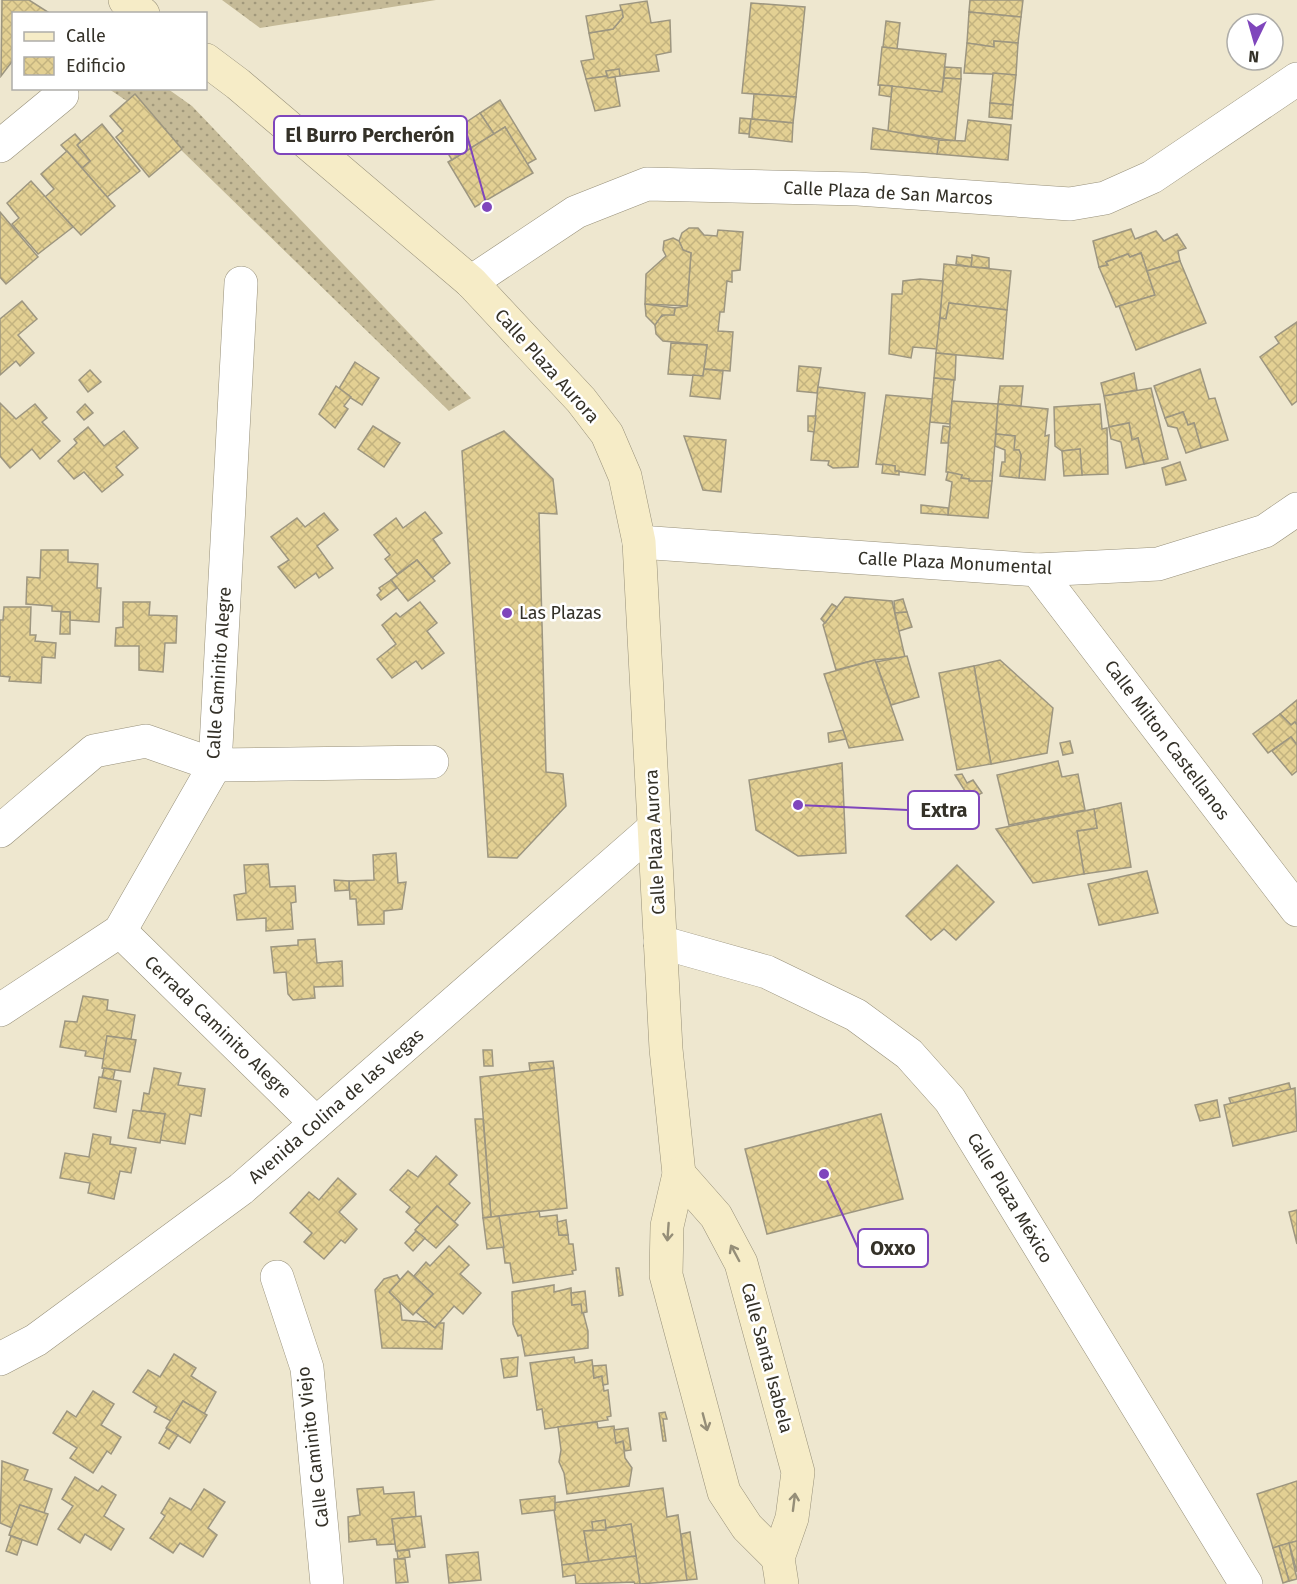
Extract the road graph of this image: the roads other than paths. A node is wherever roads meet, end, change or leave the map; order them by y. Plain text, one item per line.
1 (124, 0) edge
2 (140, 12) edge
3 (207, 61) edge
4 (1297, 79) edge
5 (62, 95) dead end
6 (0, 146) edge
7 (471, 282) junction
8 (242, 283) dead end
9 (1297, 509) edge
10 (639, 542) junction
11 (1037, 570) junction
12 (432, 762) dead end
13 (215, 765) junction
14 (654, 828) junction
15 (0, 831) edge
16 (1297, 910) edge
17 (120, 931) junction
18 (660, 942) junction
19 (0, 1010) edge
20 (316, 1123) junction
21 (679, 1174) junction
22 (277, 1277) dead end
23 (0, 1359) edge
24 (780, 1571) edge
25 (327, 1584) edge
26 (1246, 1584) edge

1 - 2 main road
3 - 7 main road, Calle Plaza Aurora
4 - 7 street, Calle Plaza de San Marcos
5 - 6 street
7 - 10 main road, Calle Plaza Aurora
8 - 13 street, Calle Caminito Alegre
9 - 11 street, Calle Plaza Monumental
10 - 11 street, Calle Plaza Monumental
10 - 14 main road, Calle Plaza Aurora
11 - 16 street, Calle Milton Castellanos
12 - 13 street
13 - 15 street
13 - 17 street, Calle Caminito Alegre
14 - 18 main road, Calle Plaza Aurora
14 - 20 street, Avenida Colina de las Vegas
17 - 19 street, Calle Caminito Alegre
17 - 20 street, Cerrada Caminito Alegre
18 - 21 main road, Calle Santa Isabela
18 - 26 street, Calle Plaza México
20 - 23 street, Avenida Colina de las Vegas
21 -> 24 main road, Calle Santa Isabela
24 -> 21 main road, Calle Santa Isabela
22 - 25 street, Calle Caminito Viejo

